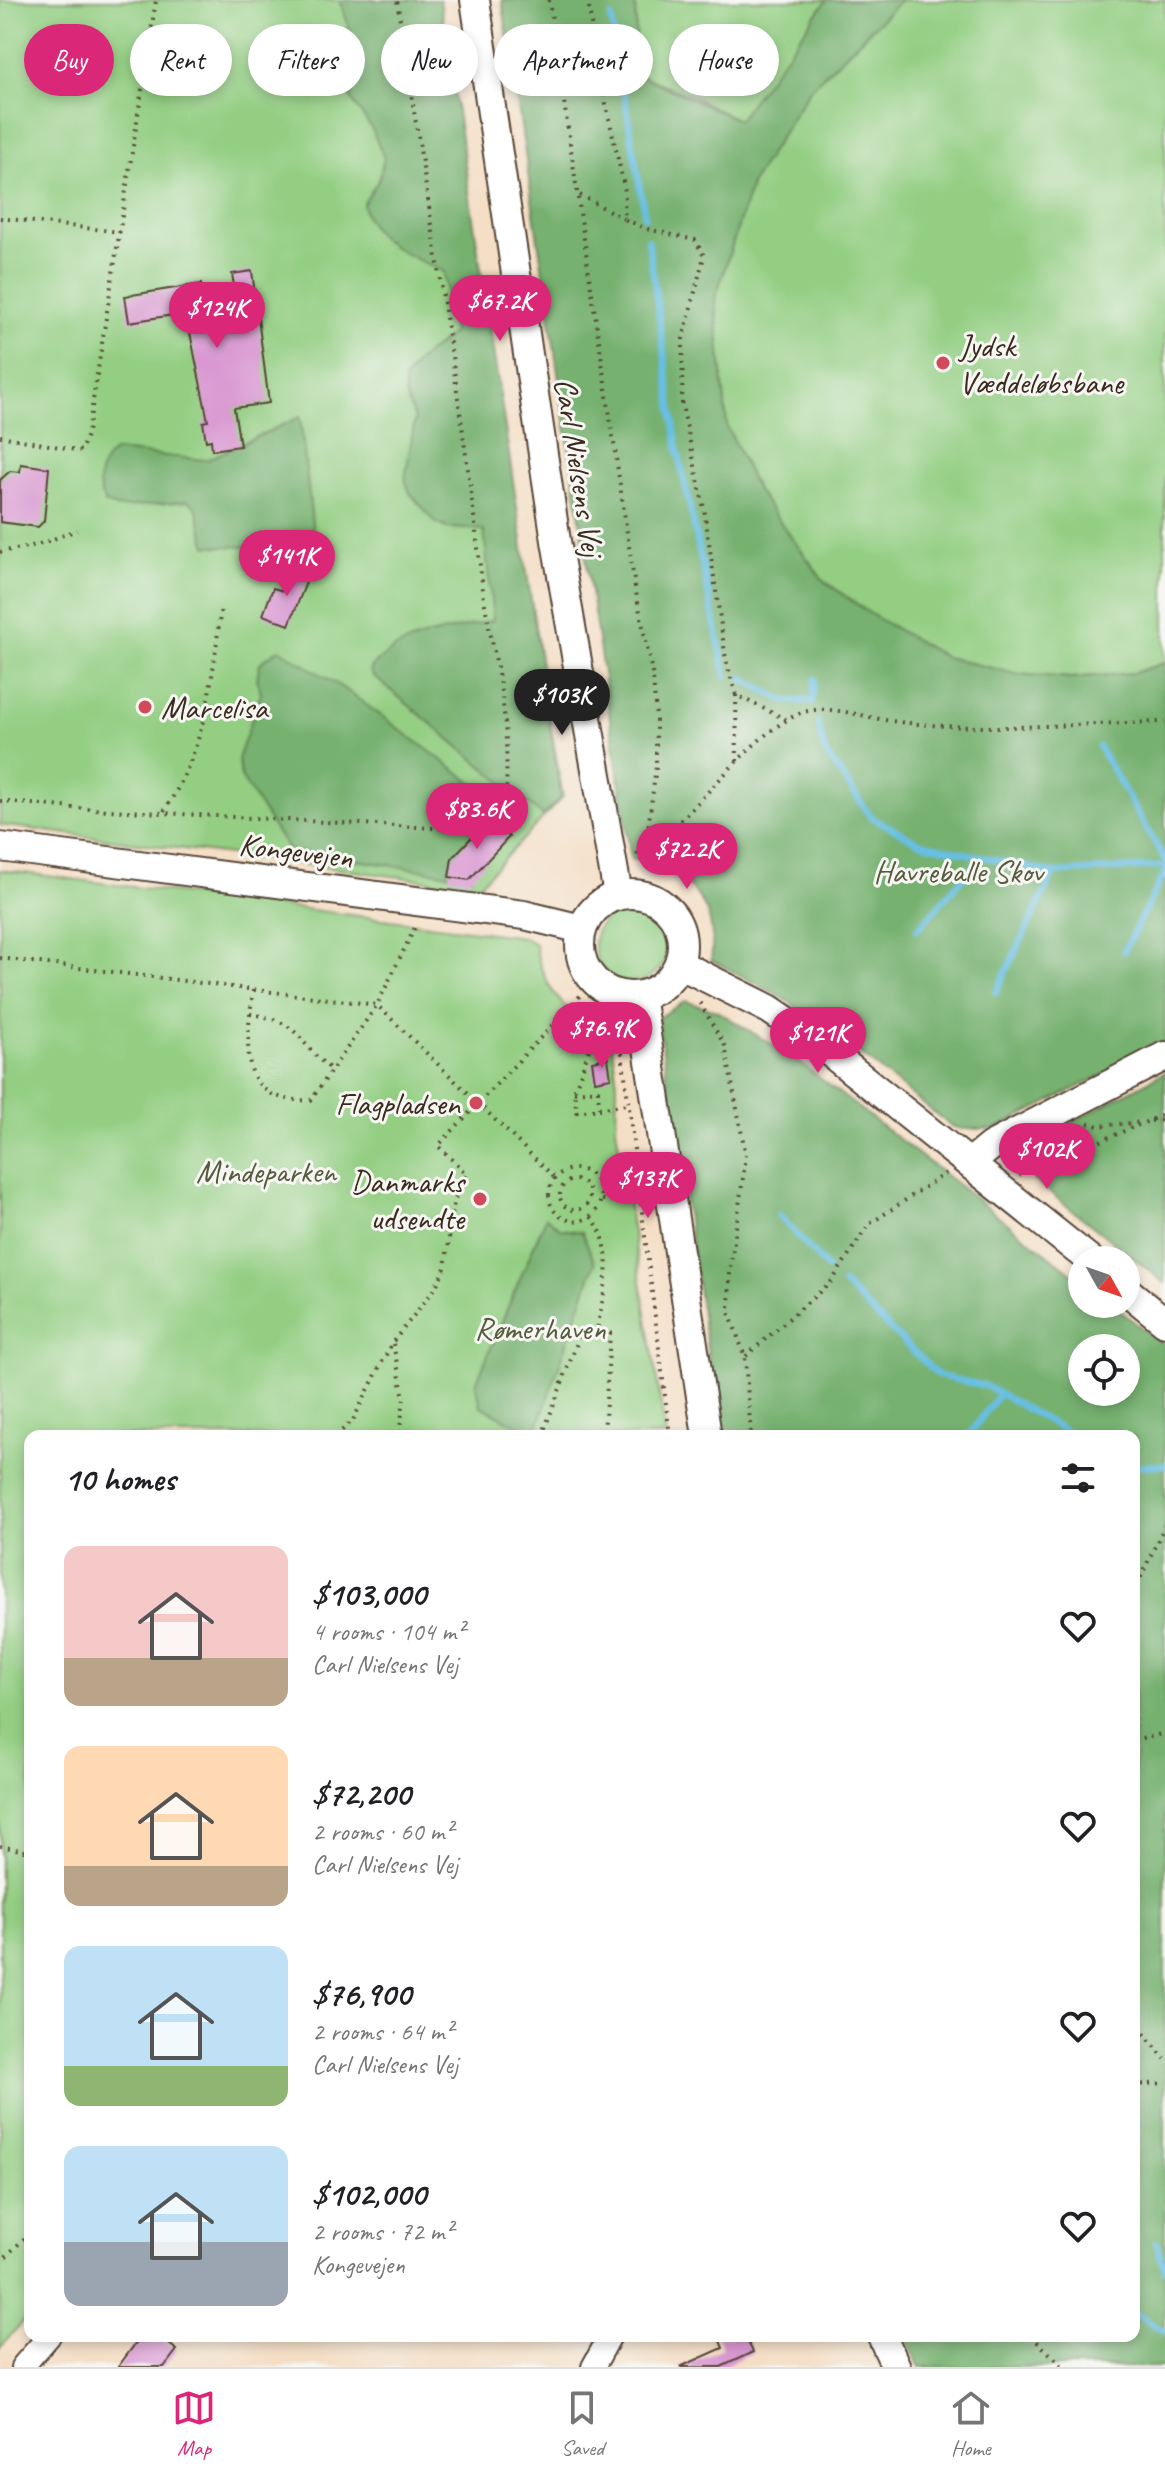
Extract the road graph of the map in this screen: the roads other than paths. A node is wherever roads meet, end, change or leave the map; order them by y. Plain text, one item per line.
1 (475, 0) edge
2 (0, 847) edge
3 (618, 895) junction
4 (582, 929) junction
5 (679, 964) junction
6 (616, 991) junction
7 (1165, 1056) edge
8 (970, 1163) junction
9 (1073, 1246) edge
10 (1140, 1301) edge
11 (1165, 1322) edge
12 (706, 1430) edge
13 (44, 2342) edge
14 (607, 2342) edge
15 (885, 2342) edge
16 (22, 2367) edge
17 (593, 2367) edge
18 (896, 2367) edge

1 - 3 street, Carl Nielsens Vej
2 - 4 street, Kongevejen
3 - 4 street
3 - 5 street
4 - 6 street
5 - 6 street
5 - 8 street
6 - 12 street
7 - 8 street
8 - 9 street
10 - 11 street
13 - 16 street
14 - 17 street
15 - 18 street

